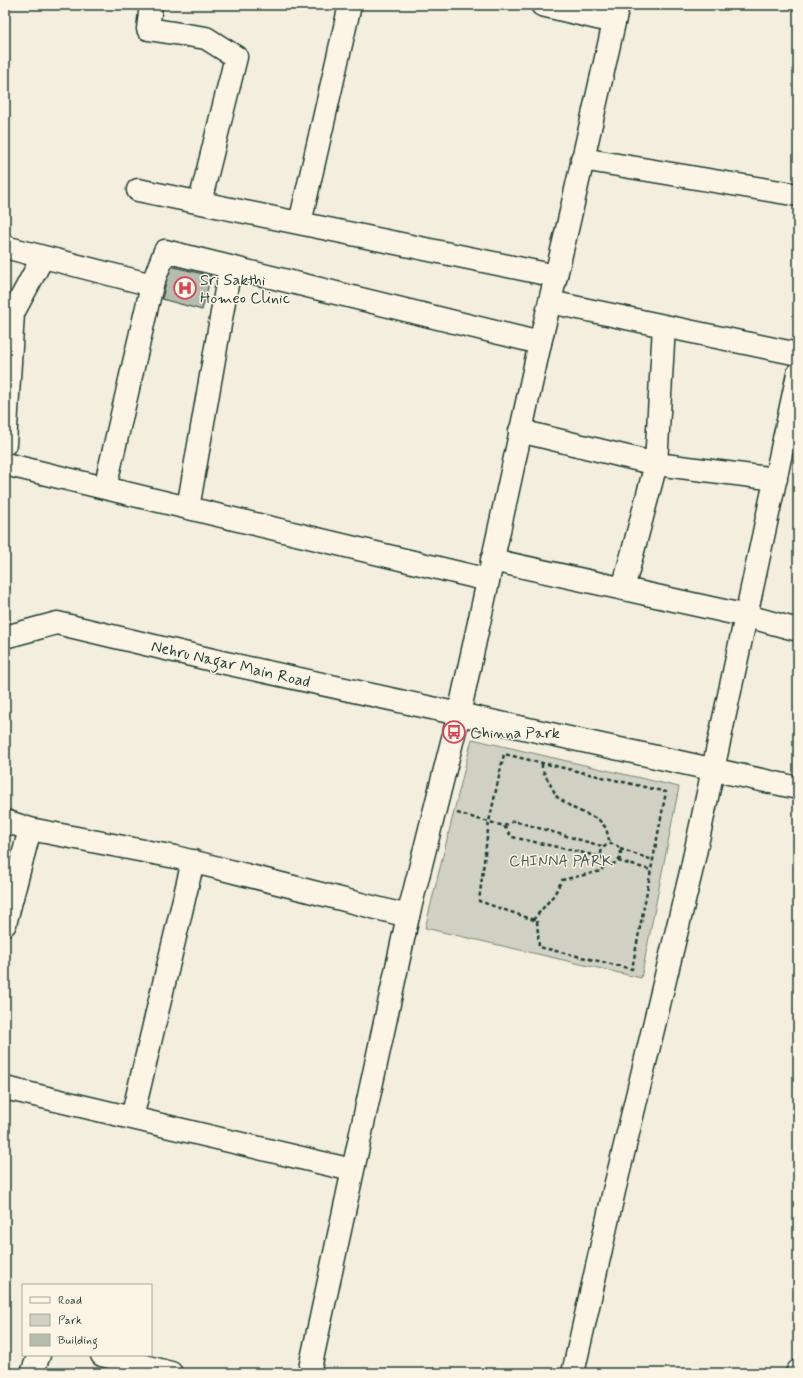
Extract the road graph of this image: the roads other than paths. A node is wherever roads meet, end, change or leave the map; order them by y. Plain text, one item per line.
1 (151, 5) edge
2 (350, 5) edge
3 (542, 5) edge
4 (616, 14) edge
5 (582, 159) junction
6 (138, 190) dead end
7 (798, 194) edge
8 (200, 202) junction
9 (300, 223) junction
10 (5, 247) edge
11 (43, 257) junction
12 (230, 267) junction
13 (556, 276) junction
14 (152, 285) junction
15 (550, 302) junction
16 (664, 326) junction
17 (540, 343) junction
18 (798, 354) edge
19 (798, 374) edge
20 (520, 431) junction
21 (5, 444) edge
22 (5, 464) edge
23 (656, 464) junction
24 (776, 480) junction
25 (105, 488) junction
26 (188, 508) junction
27 (490, 570) junction
28 (623, 589) junction
29 (747, 616) junction
30 (798, 630) edge
31 (5, 637) edge
32 (459, 714) junction
33 (713, 770) junction
34 (798, 788) edge
35 (5, 821) edge
36 (30, 829) junction
37 (193, 861) junction
38 (408, 916) junction
39 (5, 924) edge
40 (5, 1088) edge
41 (132, 1118) junction
42 (352, 1170) junction
43 (39, 1356) edge
44 (106, 1356) edge
45 (32, 1373) edge
46 (171, 1373) edge
47 (309, 1373) edge
48 (573, 1373) edge

1 - 8 street
2 - 9 street
3 - 4 street
4 - 5 street
5 - 7 street
5 - 13 street
6 - 8 street
8 - 9 street
9 - 13 street
10 - 11 street
11 - 14 street
11 - 21 street
12 - 14 street
12 - 17 street
12 - 26 street
13 - 15 street
14 - 25 street
15 - 16 street
15 - 17 street
16 - 18 street
16 - 23 street
17 - 20 street
19 - 24 street
20 - 23 street
20 - 27 street
22 - 25 street
23 - 24 street
23 - 28 street
24 - 29 street
25 - 26 street
26 - 27 street
27 - 28 street
27 - 32 street
28 - 29 street
29 - 30 street
29 - 33 street
31 - 32 street, Nehru Nagar Main Road
32 - 33 street, Nehru Nagar Main Road
32 - 38 street
33 - 34 street, Nehru Nagar Main Road
33 - 48 street
35 - 36 street
36 - 37 street
36 - 39 street
37 - 38 street
37 - 41 street
38 - 42 street
40 - 41 street
41 - 42 street
42 - 47 street
43 - 45 street
44 - 46 street

